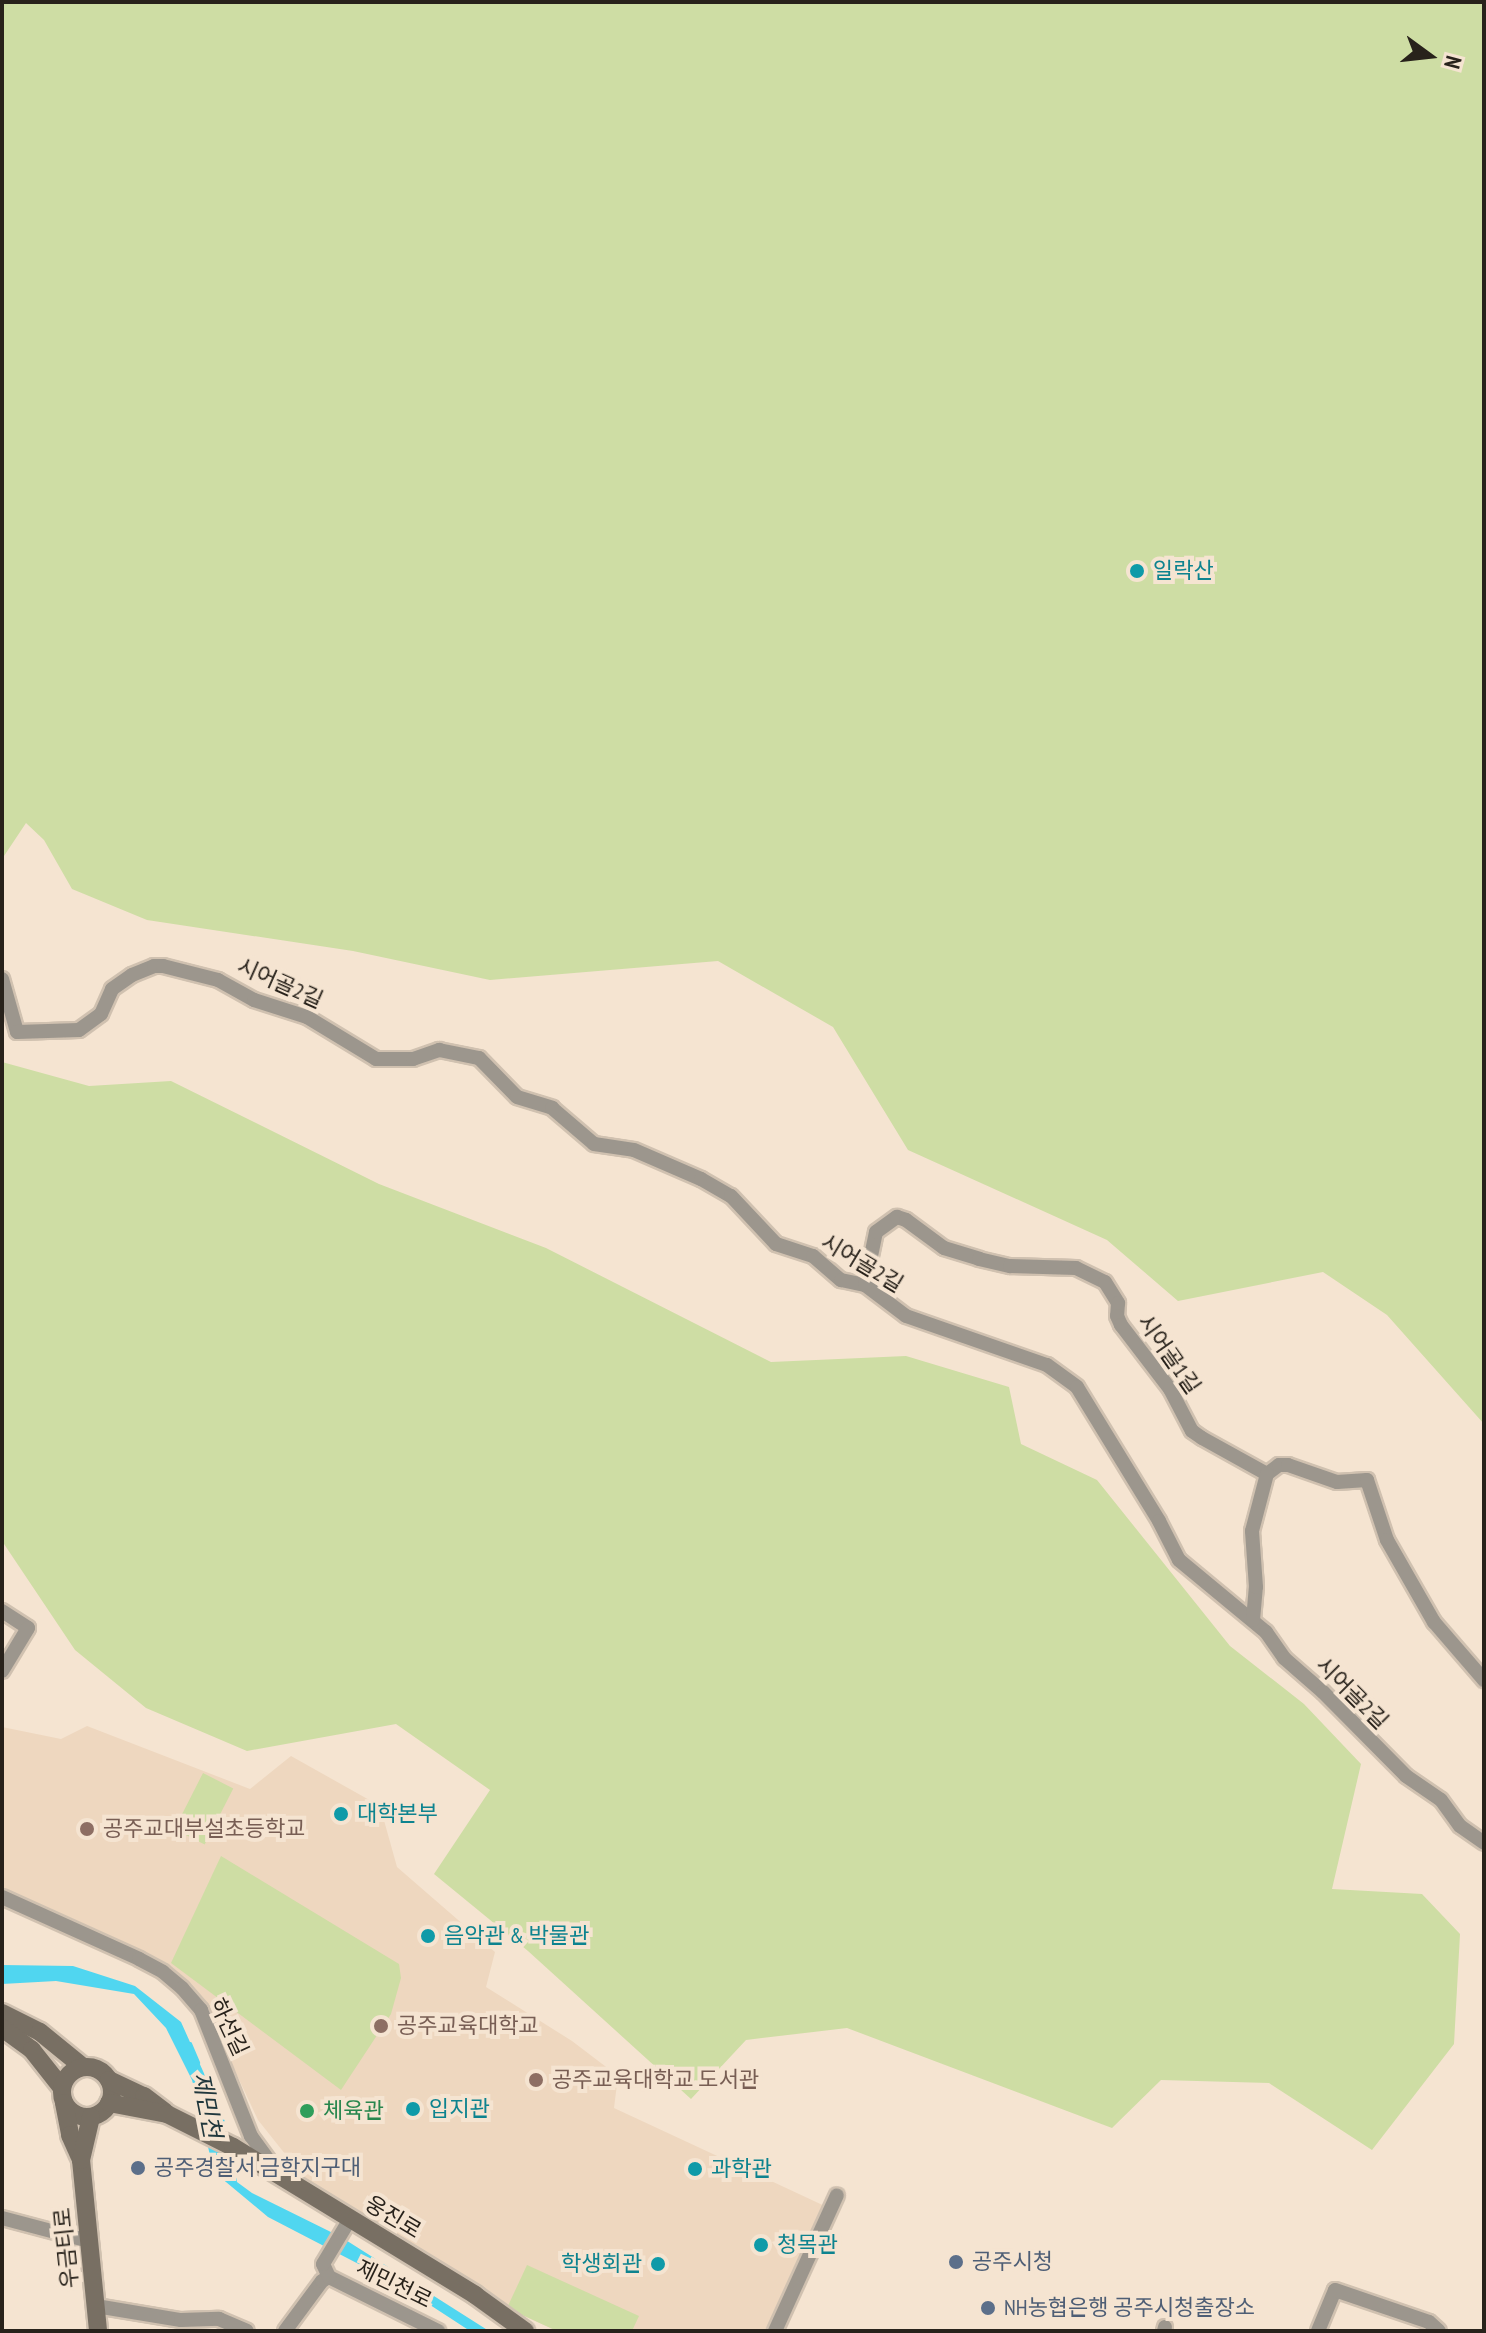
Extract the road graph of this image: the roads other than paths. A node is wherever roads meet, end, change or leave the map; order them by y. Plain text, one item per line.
1 (2, 979) edge
2 (865, 1285) junction
3 (1267, 1474) junction
4 (2, 1611) edge
5 (1253, 1620) junction
6 (2, 1671) edge
7 (1484, 1680) edge
8 (1484, 1843) edge
9 (2, 1897) edge
10 (2, 2013) edge
11 (2, 2028) edge
12 (83, 2067) junction
13 (109, 2080) junction
14 (63, 2096) junction
15 (109, 2103) junction
16 (167, 2114) junction
17 (91, 2117) junction
18 (81, 2160) junction
19 (283, 2178) junction
20 (837, 2195) dead end
21 (2, 2218) edge
22 (350, 2219) junction
23 (89, 2241) junction
24 (326, 2271) junction
25 (96, 2306) junction
26 (98, 2331) edge
27 (247, 2331) edge
28 (285, 2331) edge
29 (438, 2331) edge
30 (525, 2331) edge
31 (775, 2331) edge
32 (1318, 2331) edge
33 (1439, 2331) edge

1 - 2 street, 시어골2길
2 - 3 street, 시어골1길
2 - 5 street, 시어골2길
3 - 5 street
3 - 7 street
4 - 6 street
5 - 8 street, 시어골2길
9 - 19 street, 하선길
10 - 12 main road
11 - 14 main road, 우금티로
12 - 13 main road
12 - 14 main road
13 - 15 main road
13 - 16 main road
14 - 17 main road
14 - 18 main road, 우금티로
15 - 16 main road
15 - 17 main road
16 - 19 main road, 웅진로
17 - 18 main road, 우금티로
18 - 23 main road, 우금티로
19 - 22 main road, 웅진로
20 - 31 street
21 - 23 street
22 - 24 street
22 - 30 main road, 웅진로
23 - 25 main road, 우금티로
24 - 28 street
24 - 29 street, 제민천로
25 - 26 main road, 우금티로
25 - 27 street
32 - 33 street

